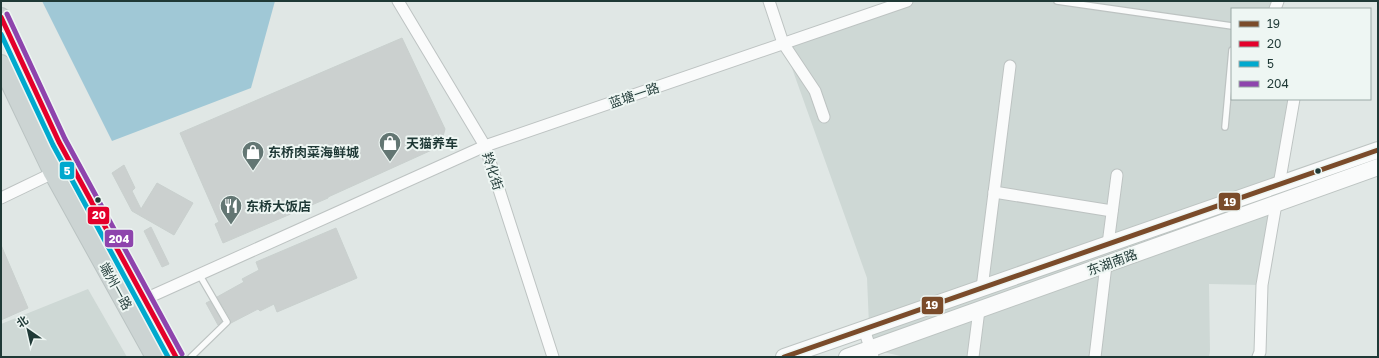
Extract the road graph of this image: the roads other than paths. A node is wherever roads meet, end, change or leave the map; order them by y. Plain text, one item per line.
1 (398, 1) edge
2 (769, 1) edge
3 (907, 1) edge
4 (1057, 1) edge
5 (1, 17) edge
6 (1231, 26) edge
7 (783, 43) junction
8 (1231, 61) edge
9 (1, 64) edge
10 (1010, 66) dead end
11 (5, 84) edge
12 (1294, 100) edge
13 (824, 117) dead end
14 (1225, 127) dead end
15 (62, 146) junction
16 (485, 146) junction
17 (1378, 150) edge
18 (44, 155) junction
19 (1363, 155) junction
20 (1373, 169) edge
21 (53, 173) junction
22 (1117, 175) dead end
23 (1279, 185) junction
24 (994, 192) junction
25 (1, 198) edge
26 (1276, 204) junction
27 (1112, 211) junction
28 (1108, 244) junction
29 (1106, 265) junction
30 (199, 274) junction
31 (982, 288) junction
32 (145, 299) junction
33 (979, 310) junction
34 (864, 329) junction
35 (872, 353) edge
36 (155, 357) edge
37 (176, 357) edge
38 (191, 357) edge
39 (553, 357) edge
40 (784, 357) edge
41 (847, 357) edge
42 (973, 357) edge
43 (1095, 357) edge
44 (1258, 357) edge

1 - 16 street, 羚化街
2 - 7 street
3 - 7 street, 蓝塘一路
4 - 6 lane
5 - 15 main road, 端州一路
7 - 13 street
7 - 16 street, 蓝塘一路
8 - 14 lane
9 - 11 main road, 端州一路
10 - 24 street
11 - 18 main road, 端州一路
12 - 23 street
15 - 18 main road
15 - 32 main road, 端州一路
16 - 30 street, 蓝塘一路
16 - 39 street, 羚化街
17 - 19 main road, 东湖南路
18 - 21 main road, 端州一路
19 - 20 main road
19 - 23 main road, 东湖南路
20 - 26 main road, 东湖南路
21 - 25 street
21 - 36 main road, 端州一路
22 - 27 street
23 - 28 main road, 东湖南路
24 - 27 street
24 - 31 street
26 - 29 main road, 东湖南路
26 - 44 street
27 - 28 street
28 - 31 main road, 东湖南路
29 - 33 main road, 东湖南路
29 - 43 street
30 - 32 street, 蓝塘一路
30 - 38 lane
31 - 34 main road, 东湖南路
32 - 37 main road, 端州一路
33 - 35 main road, 东湖南路
33 - 42 street
34 - 35 street
34 - 40 main road, 东湖南路
35 - 41 main road, 东湖南路

